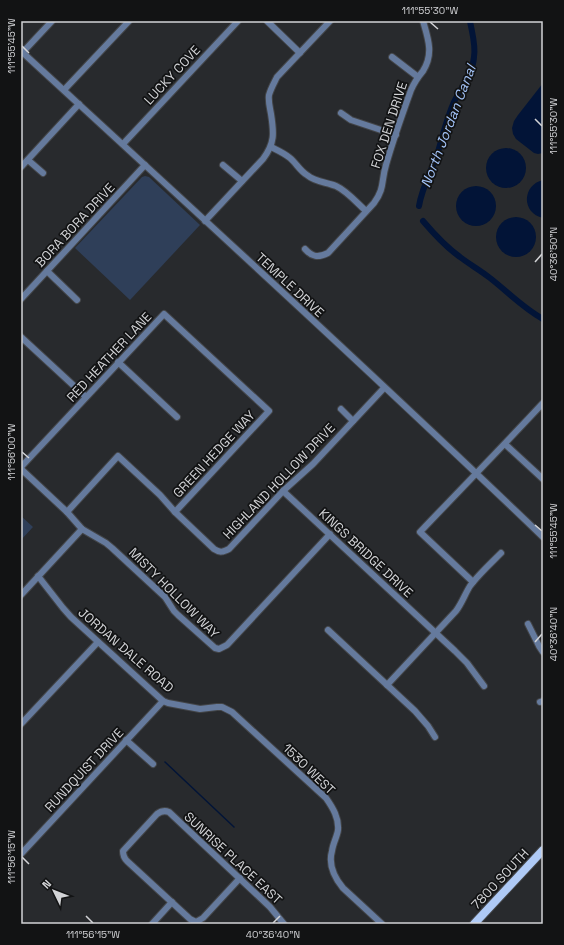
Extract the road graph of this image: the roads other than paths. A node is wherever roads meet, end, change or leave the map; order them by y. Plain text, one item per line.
1 (52, 21) edge
2 (129, 21) edge
3 (238, 21) edge
4 (267, 21) edge
5 (330, 21) edge
6 (423, 21) edge
7 (22, 51) edge
8 (300, 53) junction
9 (392, 57) dead end
10 (418, 77) junction
11 (64, 90) junction
12 (79, 104) junction
13 (341, 113) dead end
14 (396, 135) junction
15 (123, 144) junction
16 (271, 147) junction
17 (28, 160) junction
18 (223, 165) dead end
19 (145, 166) junction
20 (21, 167) edge
21 (43, 173) dead end
22 (242, 181) junction
23 (366, 211) junction
24 (205, 221) junction
25 (304, 249) dead end
26 (47, 272) junction
27 (21, 299) edge
28 (77, 300) dead end
29 (21, 337) edge
30 (118, 362) junction
31 (384, 388) junction
32 (86, 397) junction
33 (543, 403) edge
34 (341, 409) dead end
35 (269, 411) joint
36 (177, 417) dead end
37 (353, 420) junction
38 (505, 444) junction
39 (21, 468) edge
40 (476, 473) junction
41 (543, 479) edge
42 (283, 491) junction
43 (67, 512) junction
44 (175, 512) junction
45 (82, 529) junction
46 (330, 534) junction
47 (543, 537) edge
48 (501, 553) dead end
49 (38, 576) junction
50 (473, 582) junction
51 (21, 595) edge
52 (528, 624) dead end
53 (328, 630) dead end
54 (435, 632) junction
55 (98, 642) junction
56 (543, 652) edge
57 (387, 685) junction
58 (484, 686) dead end
59 (163, 701) junction
60 (217, 707) joint
61 (21, 724) edge
62 (435, 737) dead end
63 (126, 740) junction
64 (153, 764) dead end
65 (543, 850) edge
66 (21, 854) edge
67 (240, 878) junction
68 (172, 902) junction
69 (152, 924) edge
70 (284, 924) edge
71 (382, 924) edge
72 (474, 924) edge

1 - 7 street
2 - 11 street
3 - 15 street, LUCKY COVE
4 - 8 street
5 - 8 street
6 - 10 street, FOX DEN DRIVE
7 - 11 street, TEMPLE DRIVE
8 - 16 street
9 - 10 street
10 - 14 street, FOX DEN DRIVE
11 - 12 street, TEMPLE DRIVE
12 - 15 street, TEMPLE DRIVE
12 - 17 street
13 - 14 street
14 - 23 street, FOX DEN DRIVE
15 - 19 street, TEMPLE DRIVE
16 - 22 street
16 - 23 street
17 - 20 street
17 - 21 street
18 - 22 street
19 - 24 street, TEMPLE DRIVE
19 - 26 street, BORA BORA DRIVE
22 - 24 street
23 - 25 street, FOX DEN DRIVE
24 - 31 street, TEMPLE DRIVE
26 - 27 street, BORA BORA DRIVE
26 - 28 street
29 - 32 street
30 - 32 street, RED HEATHER LANE
30 - 35 street, RED HEATHER LANE
30 - 36 street
31 - 37 street, HIGHLAND HOLLOW DRIVE
31 - 40 street, TEMPLE DRIVE
32 - 39 street, RED HEATHER LANE
33 - 38 street
34 - 37 street
35 - 44 street, GREEN HEDGE WAY
37 - 42 street, HIGHLAND HOLLOW DRIVE
38 - 40 street
38 - 41 street
39 - 43 street
40 - 47 street, TEMPLE DRIVE
40 - 50 street
42 - 44 street, HIGHLAND HOLLOW DRIVE
42 - 46 street, KINGS BRIDGE DRIVE
43 - 44 street, HIGHLAND HOLLOW DRIVE
43 - 45 street
45 - 46 street, MISTY HOLLOW WAY
45 - 49 street
46 - 54 street, KINGS BRIDGE DRIVE
48 - 50 street
49 - 51 street
49 - 55 street, JORDAN DALE ROAD
50 - 54 street
52 - 56 street
53 - 57 street
54 - 57 street
54 - 58 street, KINGS BRIDGE DRIVE
55 - 59 street, JORDAN DALE ROAD
55 - 61 street
57 - 62 street
59 - 60 street, JORDAN DALE ROAD
59 - 63 street, RUNDQUIST DRIVE
60 - 71 street, 1530 WEST
63 - 64 street
63 - 66 street, RUNDQUIST DRIVE
65 - 72 main road, 7800 SOUTH
67 - 68 street
67 - 68 street, SUNRISE PLACE EAST
67 - 70 street, SUNRISE PLACE EAST
68 - 69 street

